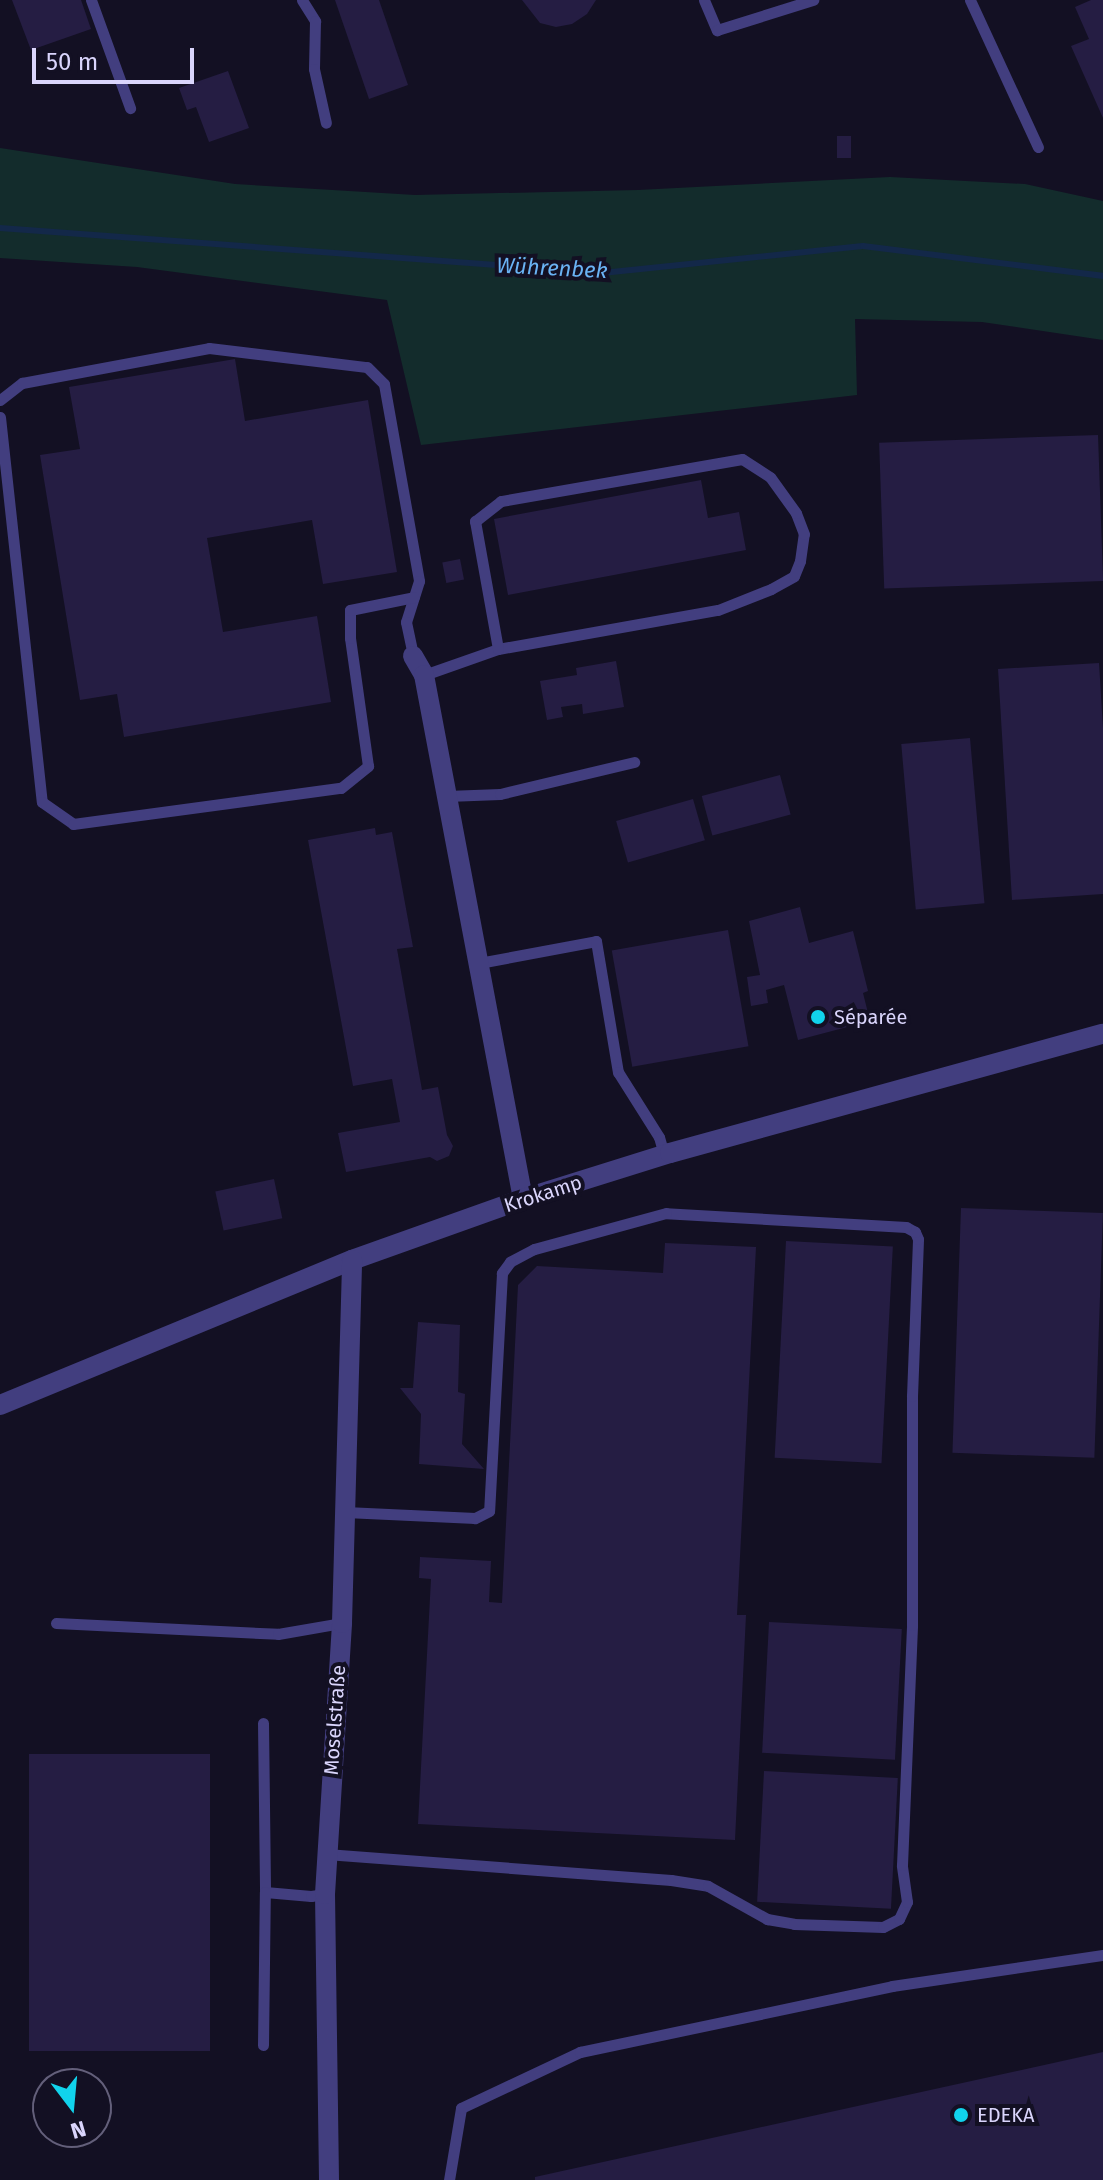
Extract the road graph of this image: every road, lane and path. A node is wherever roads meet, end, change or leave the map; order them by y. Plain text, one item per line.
1 (91, 0) edge
2 (302, 0) edge
3 (704, 0) edge
4 (813, 0) edge
5 (970, 0) edge
6 (130, 108) dead end
7 (326, 123) dead end
8 (1038, 147) dead end
9 (0, 400) edge
10 (0, 417) edge
11 (414, 597) junction
12 (498, 649) junction
13 (413, 656) joint
14 (424, 675) junction
15 (634, 762) dead end
16 (447, 796) junction
17 (479, 963) junction
18 (1103, 1034) edge
19 (664, 1155) junction
20 (523, 1199) junction
21 (352, 1260) junction
22 (0, 1405) edge
23 (345, 1512) junction
24 (56, 1623) dead end
25 (342, 1623) junction
26 (263, 1723) dead end
27 (326, 1854) junction
28 (265, 1892) junction
29 (325, 1894) junction
30 (1103, 1955) edge
31 (263, 2045) dead end
32 (329, 2180) edge
33 (449, 2180) edge

1 - 6 lane
2 - 7 lane
3 - 4 lane
5 - 8 lane
9 - 11 lane
10 - 11 lane
11 - 13 lane
12 - 12 lane
12 - 14 lane
13 - 14 street
14 - 16 street
15 - 16 lane
16 - 17 street
17 - 19 lane
17 - 20 street
18 - 19 street, Krokamp
19 - 20 street, Krokamp
20 - 21 street, Krokamp
21 - 22 street, Krokamp
21 - 23 street, Moselstraße
23 - 25 street, Moselstraße
23 - 27 lane
24 - 25 lane
25 - 27 street, Moselstraße
26 - 28 lane
27 - 29 street, Moselstraße
28 - 29 lane
28 - 31 lane
29 - 32 street, Moselstraße
30 - 33 lane

